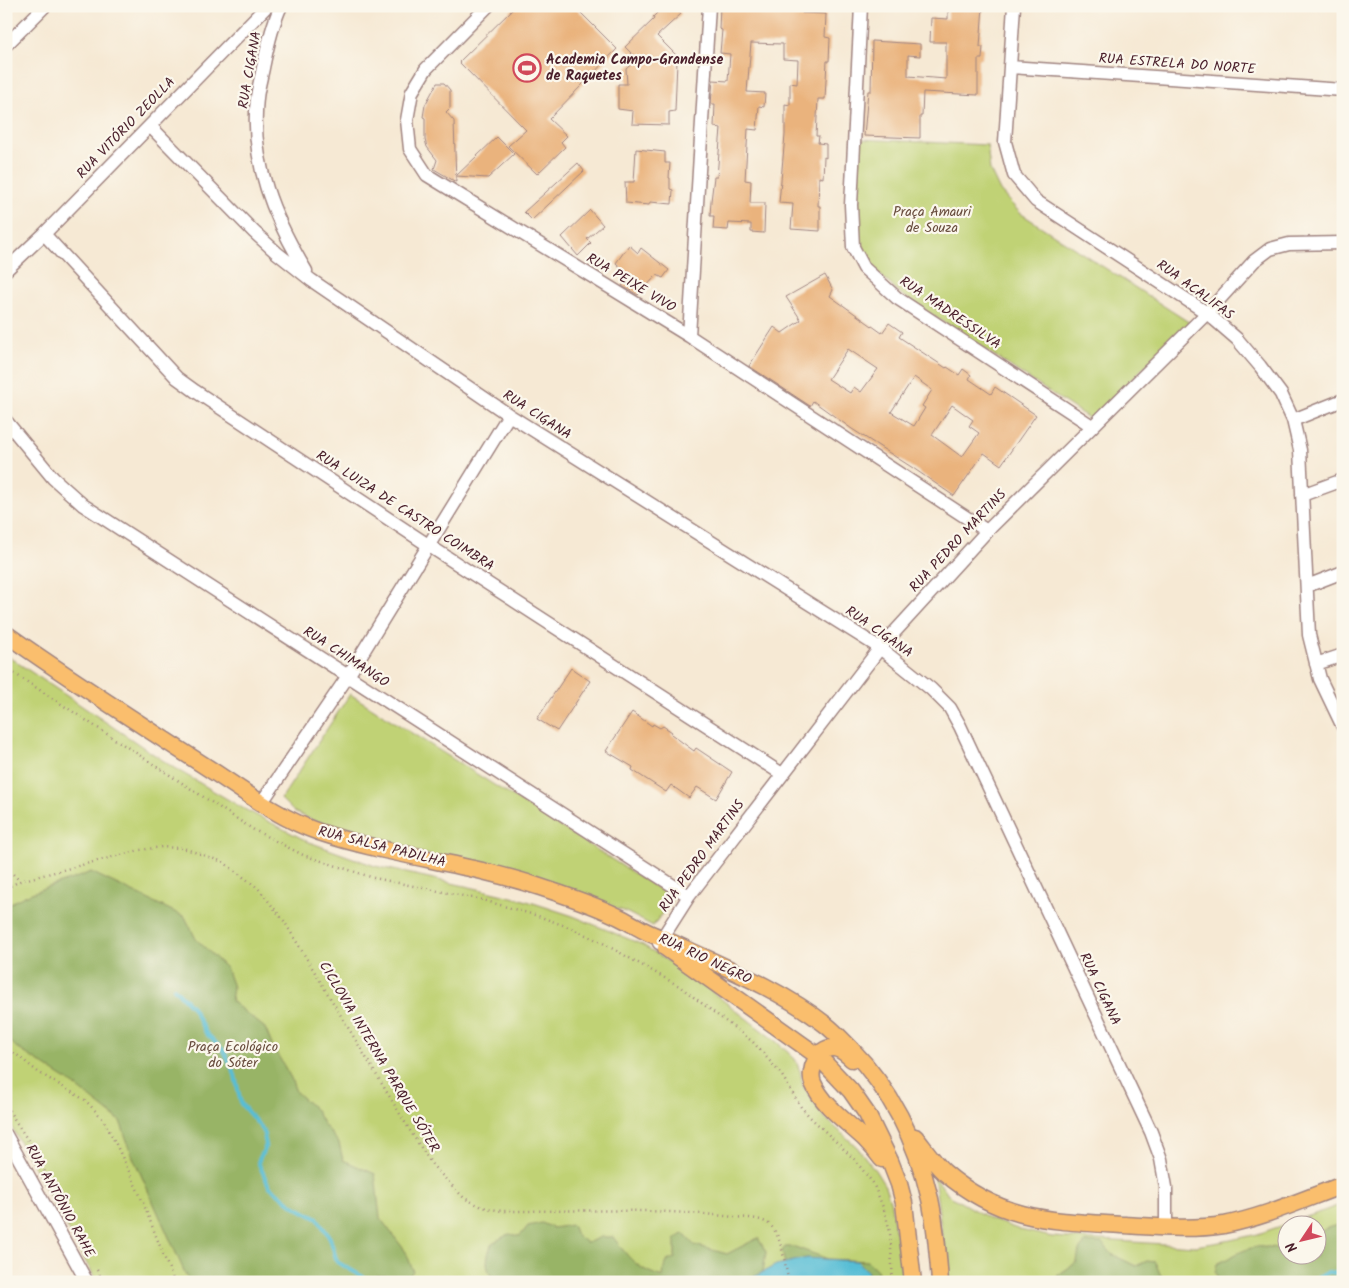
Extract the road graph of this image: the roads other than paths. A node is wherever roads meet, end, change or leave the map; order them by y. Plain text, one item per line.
1 (45, 6) edge
2 (267, 6) edge
3 (281, 6) edge
4 (488, 6) edge
5 (709, 6) edge
6 (860, 6) edge
7 (1014, 6) edge
8 (6, 46) edge
9 (1010, 67) junction
10 (1343, 90) edge
11 (150, 126) junction
12 (44, 234) junction
13 (1343, 243) edge
14 (6, 270) edge
15 (311, 280) junction
16 (1207, 314) junction
17 (689, 336) junction
18 (1343, 400) edge
19 (509, 415) junction
20 (1293, 420) junction
21 (6, 421) edge
22 (1092, 426) junction
23 (1343, 480) edge
24 (1302, 494) junction
25 (987, 531) junction
26 (428, 545) junction
27 (1343, 572) edge
28 (1306, 586) junction
29 (6, 634) edge
30 (880, 648) junction
31 (1343, 655) edge
32 (1316, 664) junction
33 (348, 676) junction
34 (1343, 727) edge
35 (782, 774) junction
36 (262, 802) junction
37 (689, 896) junction
38 (657, 939) junction
39 (818, 1056) junction
40 (880, 1084) junction
41 (900, 1117) junction
42 (6, 1135) edge
43 (899, 1184) junction
44 (1343, 1185) edge
45 (1166, 1227) junction
46 (87, 1282) edge
47 (913, 1282) edge
48 (940, 1282) edge

1 - 8 street
2 - 11 street, RUA VITÓRIO ZEOLLA
3 - 15 street, RUA CIGANA
4 - 17 street, RUA PEIXE VIVO
5 - 17 street
6 - 22 street, RUA MADRESSILVA
7 - 9 street, RUA ACALIFAS
9 - 10 street, RUA ESTRELA DO NORTE
9 - 16 street, RUA ACALIFAS
11 - 12 street, RUA VITÓRIO ZEOLLA
11 - 15 street, RUA CIGANA
12 - 14 street, RUA VITÓRIO ZEOLLA
12 - 26 street, RUA LUIZA DE CASTRO COIMBRA
13 - 16 street, RUA PEDRO MARTINS
15 - 19 street, RUA CIGANA
16 - 20 street, RUA ACALIFAS
16 - 22 street, RUA PEDRO MARTINS
17 - 25 street, RUA PEIXE VIVO
18 - 20 street
19 - 26 street
19 - 30 street, RUA CIGANA
20 - 24 street, RUA ACALIFAS
21 - 33 street, RUA CHIMANGO
22 - 25 street, RUA PEDRO MARTINS
23 - 24 street
24 - 28 street, RUA ACALIFAS
25 - 30 street, RUA PEDRO MARTINS
26 - 33 street
26 - 35 street, RUA LUIZA DE CASTRO COIMBRA
27 - 28 street
28 - 32 street, RUA ACALIFAS
29 - 36 main road, RUA SALSA PADILHA
30 - 35 street, RUA PEDRO MARTINS
30 - 45 street, RUA CIGANA
31 - 32 street
32 - 34 street, RUA ACALIFAS
33 - 36 street
33 - 37 street, RUA CHIMANGO
35 - 37 street, RUA PEDRO MARTINS
36 - 38 main road, RUA SALSA PADILHA
37 - 38 street, RUA PEDRO MARTINS
38 - 39 main road, RUA RIO NEGRO
38 - 40 main road, RUA RIO NEGRO
39 - 40 main road
39 - 43 main road, RUA RIO NEGRO
39 - 43 main road
40 - 41 main road, RUA RIO NEGRO
41 - 45 main road
41 - 48 main road, RUA RIO NEGRO
42 - 46 street, RUA ANTÔNIO RAHE
43 - 47 main road, RUA RIO NEGRO
44 - 45 main road

